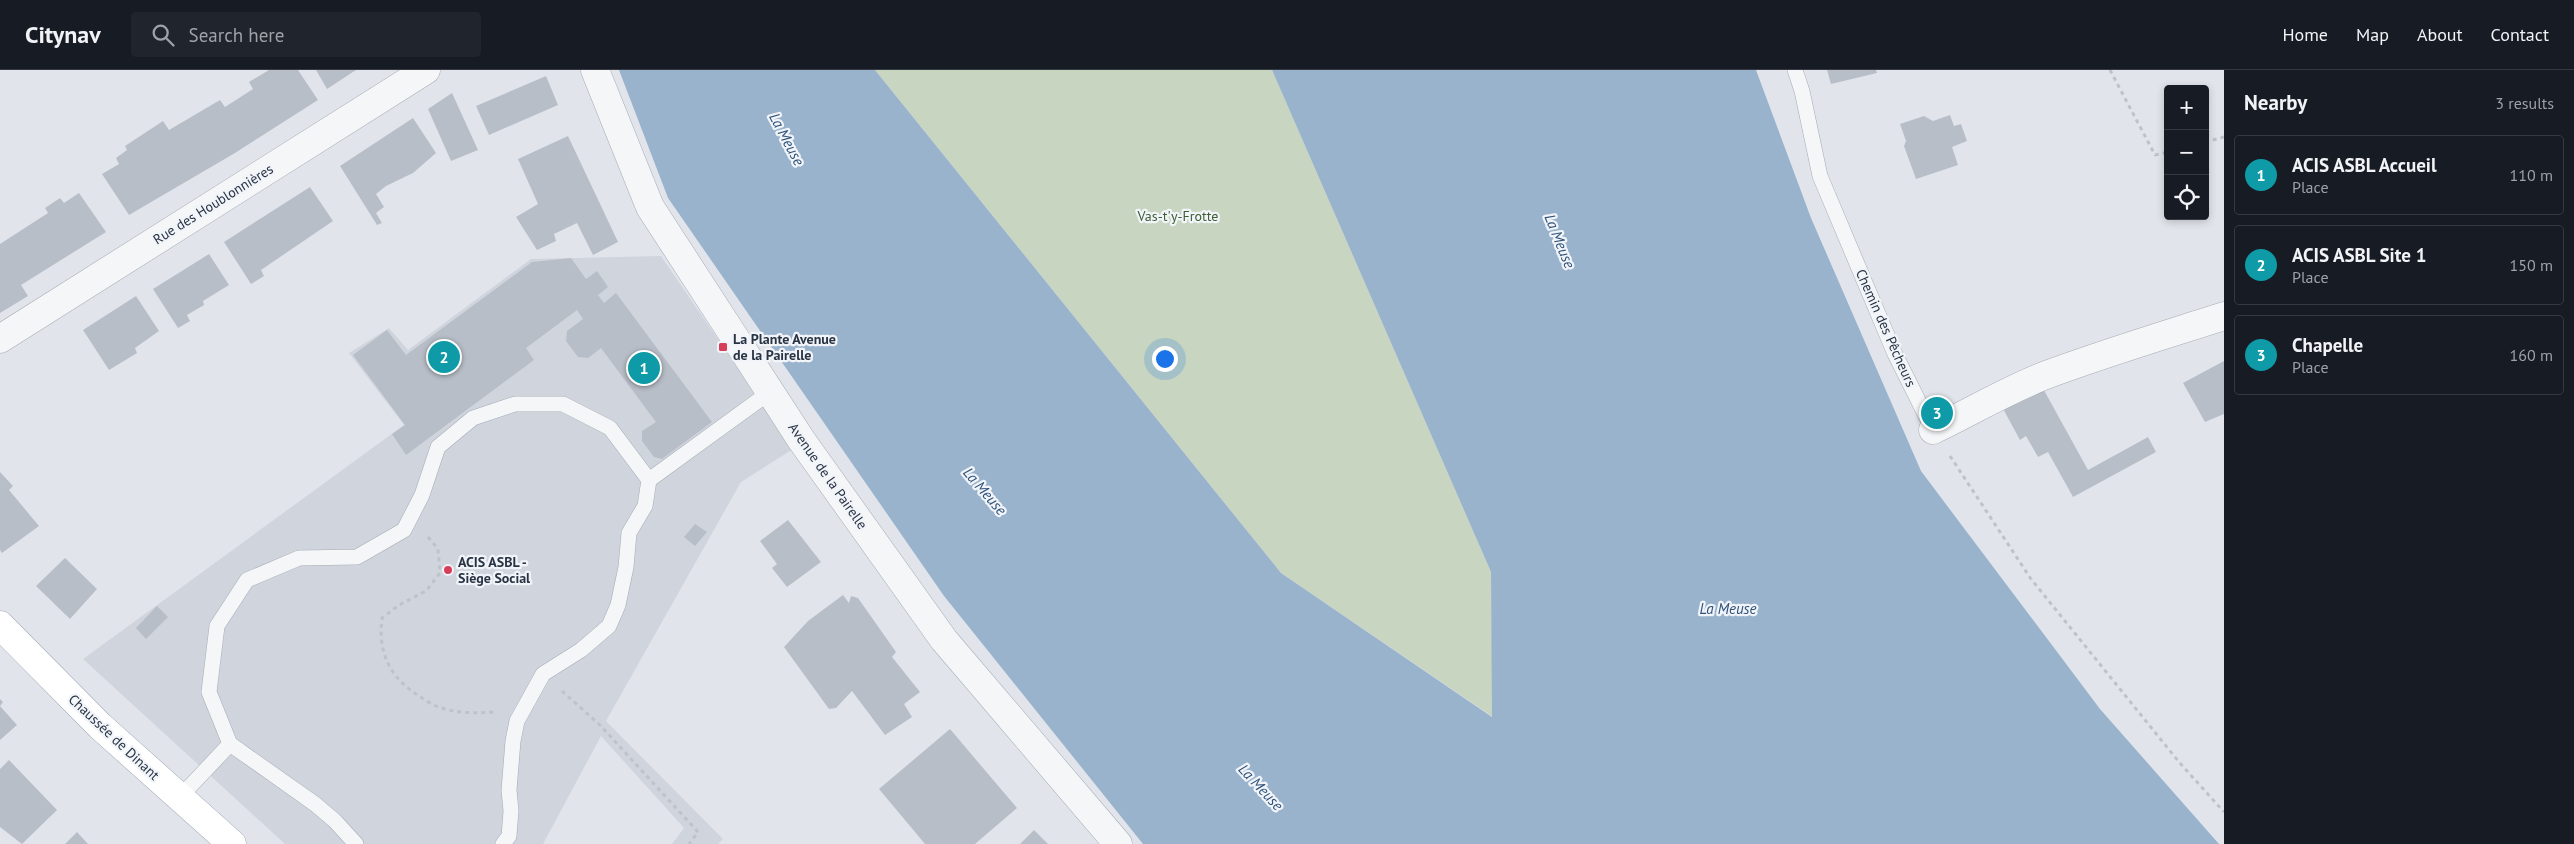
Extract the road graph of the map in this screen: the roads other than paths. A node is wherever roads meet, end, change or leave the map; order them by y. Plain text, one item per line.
1 (426, 70) edge
2 (595, 70) edge
3 (1795, 70) edge
4 (2224, 316) edge
5 (0, 339) edge
6 (770, 392) junction
7 (1933, 430) joint
8 (649, 480) junction
9 (0, 625) edge
10 (230, 744) junction
11 (180, 797) junction
12 (232, 844) edge
13 (356, 844) edge
14 (503, 844) edge
15 (1118, 844) edge

1 - 5 street, Rue des Houblonnières
2 - 6 street, Avenue de la Pairelle
3 - 7 lane, Chemin des Pêcheurs
4 - 7 street
6 - 8 lane
6 - 15 street, Avenue de la Pairelle
8 - 10 lane
8 - 14 lane
9 - 11 main road, Chaussée de Dinant
10 - 11 lane
10 - 13 lane
11 - 12 main road, Chaussée de Dinant

